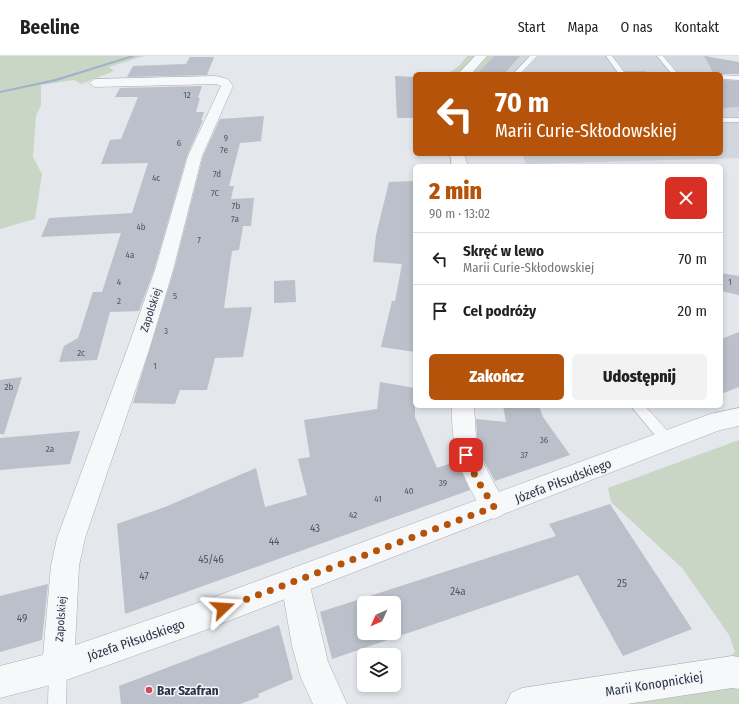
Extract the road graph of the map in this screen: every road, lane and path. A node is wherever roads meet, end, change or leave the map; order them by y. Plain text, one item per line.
1 (481, 56) edge
2 (534, 56) edge
3 (609, 56) edge
4 (660, 56) edge
5 (466, 72) edge
6 (518, 72) edge
7 (621, 72) edge
8 (673, 72) edge
9 (723, 77) edge
10 (739, 78) edge
11 (94, 83) dead end
12 (723, 120) edge
13 (739, 120) edge
14 (463, 408) edge
15 (639, 408) edge
16 (732, 415) edge
17 (668, 440) junction
18 (494, 507) junction
19 (295, 582) junction
20 (58, 667) junction
21 (739, 673) edge
22 (0, 682) edge
23 (57, 704) edge
24 (331, 704) edge
25 (522, 704) edge

1 - 5 street
2 - 6 lane
3 - 7 lane
4 - 8 lane
9 - 10 lane
11 - 20 street, Zapolskiej
12 - 13 lane
14 - 18 street
15 - 17 lane
16 - 17 street, Józefa Piłsudskiego
17 - 18 street, Józefa Piłsudskiego
18 - 19 street, Józefa Piłsudskiego
19 - 20 street, Józefa Piłsudskiego
19 - 24 street
20 - 22 street, Józefa Piłsudskiego
20 - 23 lane
21 - 25 street, Marii Konopnickiej

